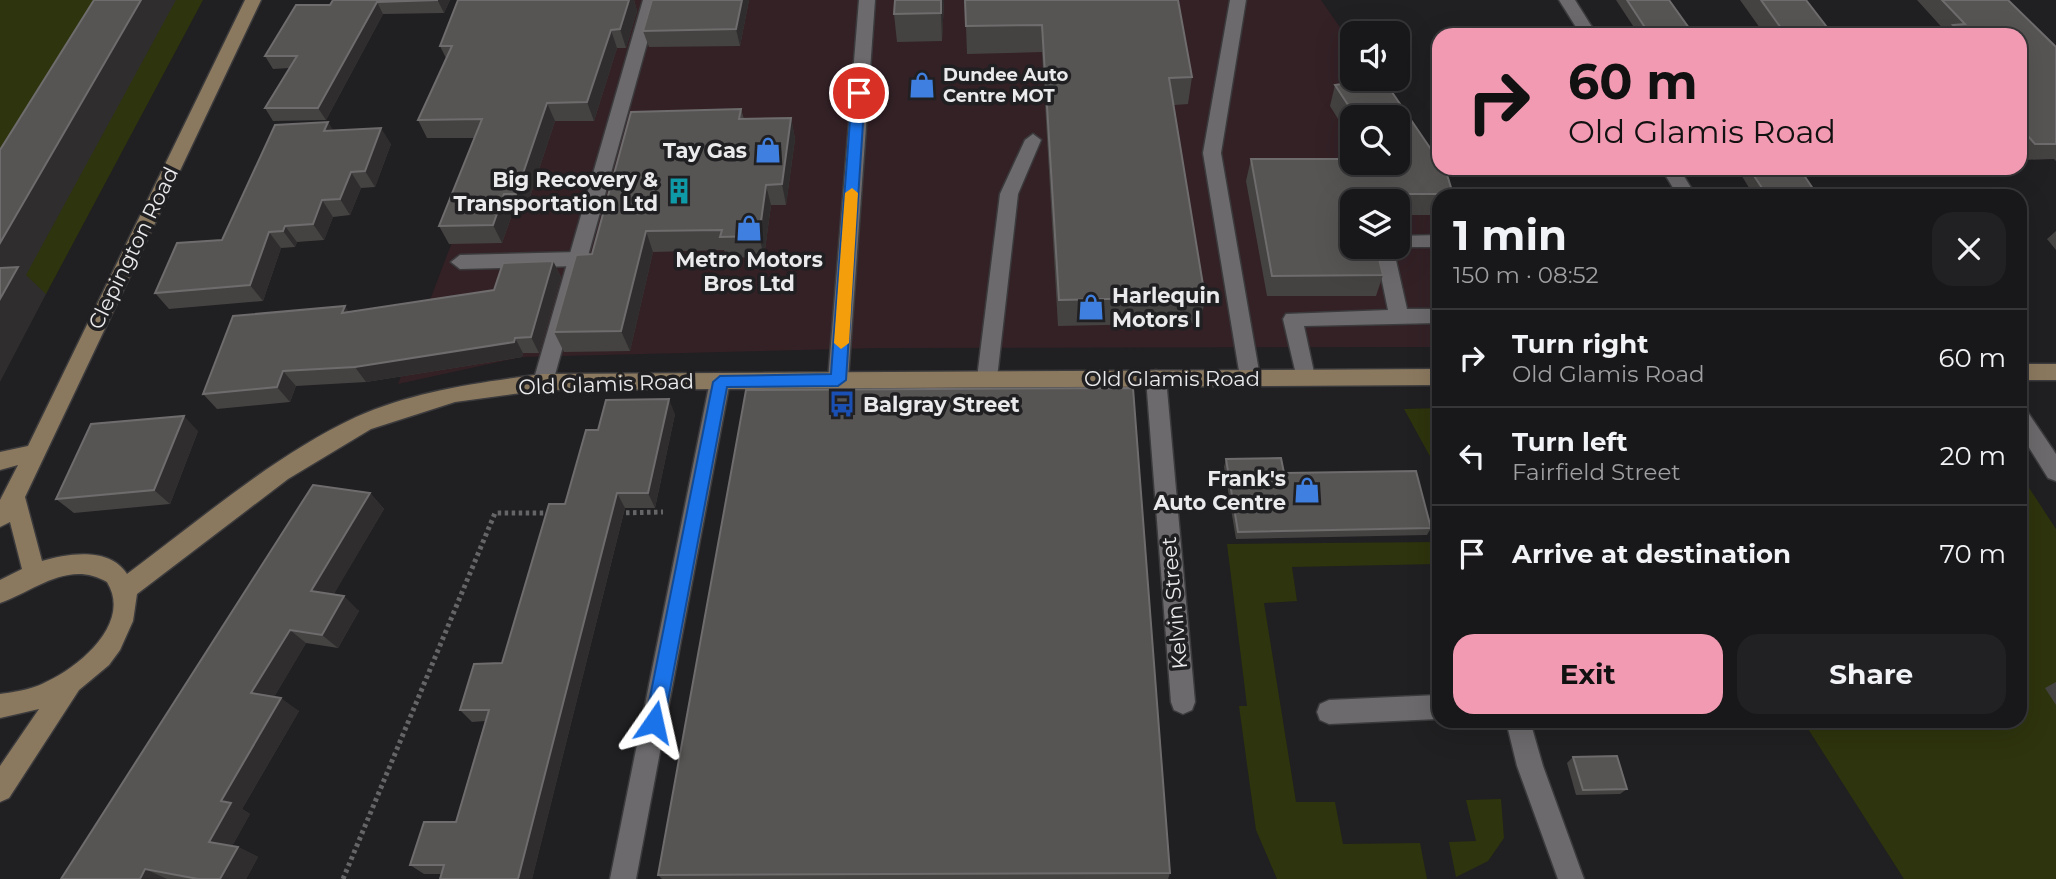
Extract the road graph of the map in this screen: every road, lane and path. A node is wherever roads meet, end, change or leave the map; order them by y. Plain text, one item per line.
1 (253, 0) edge
2 (651, 0) edge
3 (867, 0) edge
4 (1238, 0) edge
5 (1567, 0) edge
6 (1585, 28) edge
7 (1033, 140) dead end
8 (1432, 241) edge
9 (1410, 242) edge
10 (578, 259) junction
11 (1387, 259) edge
12 (460, 262) dead end
13 (1432, 316) edge
14 (1399, 317) junction
15 (2027, 372) edge
16 (2056, 372) edge
17 (1250, 377) junction
18 (1305, 377) junction
19 (1432, 377) edge
20 (988, 378) junction
21 (1156, 378) junction
22 (838, 380) junction
23 (543, 382) junction
24 (720, 382) junction
25 (2027, 428) edge
26 (35, 453) junction
27 (0, 461) edge
28 (2056, 472) edge
29 (14, 497) junction
30 (695, 512) junction
31 (562, 513) edge
32 (615, 513) edge
33 (0, 518) edge
34 (34, 573) junction
35 (124, 590) junction
36 (0, 593) edge
37 (72, 681) junction
38 (1183, 702) dead end
39 (0, 706) edge
40 (1432, 708) edge
41 (1329, 712) dead end
42 (1520, 728) edge
43 (0, 789) edge
44 (343, 879) edge
45 (623, 879) edge
46 (1570, 879) edge

1 - 26 street, Clepington Road
2 - 10 street
3 - 22 street
4 - 17 street
5 - 6 street
7 - 20 street
8 - 9 street
10 - 12 street
10 - 23 street
11 - 14 street
13 - 14 street
14 - 18 street
15 - 16 street
17 - 18 street, Old Glamis Road
17 - 21 street, Old Glamis Road
18 - 19 street, Old Glamis Road
20 - 21 street, Old Glamis Road
20 - 22 street, Old Glamis Road
21 - 38 street, Kelvin Street
22 - 24 street, Old Glamis Road
23 - 24 street, Old Glamis Road
23 - 35 street, Old Glamis Road
24 - 30 street
25 - 28 street
26 - 27 street
26 - 29 street, Clepington Road
29 - 33 street, Clepington Road
29 - 34 street
30 - 32 path
30 - 45 street
31 - 44 path
34 - 35 street
34 - 36 street
35 - 37 street
37 - 39 street
37 - 43 street
40 - 41 street
42 - 46 street

